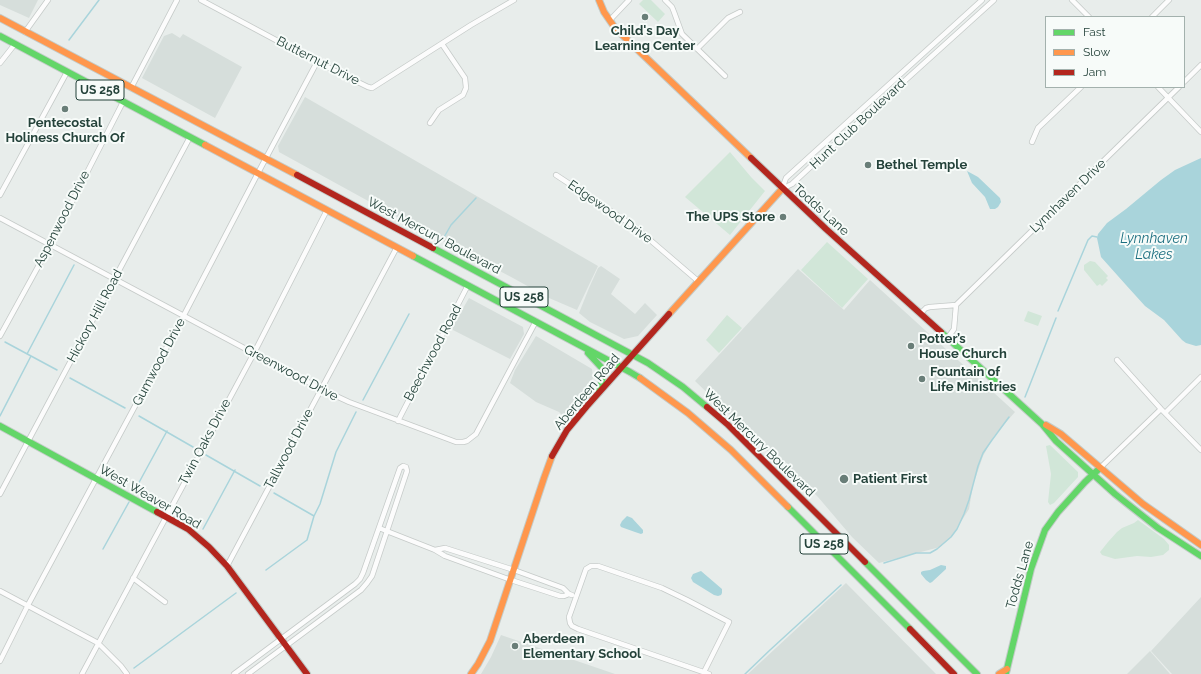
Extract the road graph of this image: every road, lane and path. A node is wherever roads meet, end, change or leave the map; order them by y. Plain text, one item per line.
1 (48, 0) edge
2 (177, 0) edge
3 (201, 0) edge
4 (514, 0) edge
5 (599, 0) edge
6 (629, 0) edge
7 (665, 0) edge
8 (982, 0) edge
9 (994, 0) edge
10 (1072, 0) edge
11 (1169, 0) edge
12 (740, 12) dead end
13 (1088, 16) edge
14 (1153, 16) edge
15 (0, 18) edge
16 (610, 20) junction
17 (25, 32) junction
18 (0, 36) edge
19 (15, 44) junction
20 (442, 44) junction
21 (697, 49) junction
22 (317, 62) junction
23 (0, 63) edge
24 (1201, 65) edge
25 (67, 72) junction
26 (725, 76) dead end
27 (1185, 81) edge
28 (131, 88) junction
29 (1080, 88) edge
30 (1159, 88) edge
31 (1178, 88) edge
32 (1168, 97) junction
33 (123, 102) junction
34 (430, 123) dead end
35 (1201, 132) edge
36 (190, 137) junction
37 (1032, 142) dead end
38 (265, 159) junction
39 (258, 173) junction
40 (556, 175) dead end
41 (782, 189) junction
42 (0, 195) edge
43 (328, 210) junction
44 (0, 218) edge
45 (50, 245) junction
46 (398, 247) junction
47 (115, 279) junction
48 (698, 281) junction
49 (468, 285) junction
50 (956, 305) junction
51 (920, 314) junction
52 (184, 315) junction
53 (536, 321) junction
54 (0, 336) edge
55 (948, 339) junction
56 (584, 347) junction
57 (254, 353) junction
58 (632, 355) junction
59 (1118, 360) dead end
60 (621, 368) junction
61 (1201, 377) edge
62 (321, 389) junction
63 (599, 392) junction
64 (1161, 409) junction
65 (1165, 413) junction
66 (398, 421) junction
67 (1042, 424) junction
68 (0, 426) edge
69 (29, 441) junction
70 (1201, 449) edge
71 (1100, 468) junction
72 (1093, 474) junction
73 (97, 478) junction
74 (0, 494) edge
75 (166, 515) junction
76 (379, 528) junction
77 (387, 531) junction
78 (1201, 545) edge
79 (435, 550) junction
80 (1201, 556) edge
81 (227, 566) junction
82 (514, 570) junction
83 (133, 578) junction
84 (511, 580) junction
85 (0, 591) edge
86 (569, 594) junction
87 (576, 597) junction
88 (165, 602) dead end
89 (28, 605) junction
90 (281, 639) junction
91 (98, 643) junction
92 (286, 646) junction
93 (0, 661) edge
94 (704, 672) junction
95 (1007, 672) edge
96 (82, 674) edge
97 (127, 674) edge
98 (234, 674) edge
99 (248, 674) edge
100 (307, 674) edge
101 (471, 674) edge
102 (709, 674) edge
103 (954, 674) edge
104 (977, 674) edge
105 (999, 674) edge

1 - 17 street
2 - 28 street
3 - 22 street, Butternut Drive
4 - 20 street, Butternut Drive
5 - 16 main road, Todds Lane
6 - 16 street
7 - 21 street
8 - 41 street, Hunt Club Boulevard
9 - 41 street, Hunt Club Boulevard
10 - 13 street
11 - 14 street
12 - 21 street
15 - 17 main road, West Mercury Boulevard / US 258
16 - 41 main road, Todds Lane
17 - 28 main road, West Mercury Boulevard / US 258
18 - 19 main road, West Mercury Boulevard / US 258
19 - 23 street
19 - 25 main road, West Mercury Boulevard / US 258
20 - 22 street, Butternut Drive
20 - 34 street
21 - 26 street
22 - 38 street, Gumwood Drive
24 - 27 street
25 - 33 main road, West Mercury Boulevard / US 258
25 - 42 street
28 - 38 main road, West Mercury Boulevard / US 258
29 - 37 street
30 - 32 street
31 - 32 street, Lynnhaven Drive
32 - 35 street
32 - 50 street, Lynnhaven Drive
33 - 36 main road, West Mercury Boulevard / US 258
33 - 45 street, Aspenwood Drive
36 - 39 main road, West Mercury Boulevard / US 258
36 - 47 street, Hickory Hill Road
38 - 39 street, Gumwood Drive
38 - 58 main road, West Mercury Boulevard / US 258
39 - 43 main road, West Mercury Boulevard / US 258
39 - 52 street, Gumwood Drive
40 - 48 street, Edgewood Drive
41 - 48 main road, Aberdeen Road
41 - 51 main road, Todds Lane
43 - 46 main road, West Mercury Boulevard / US 258
43 - 57 street, Twin Oaks Drive
44 - 45 street, Greenwood Drive
45 - 47 street, Greenwood Drive
45 - 54 street, Aspenwood Drive
46 - 49 main road, West Mercury Boulevard / US 258
46 - 62 street, Tallwood Drive
47 - 52 street, Greenwood Drive
47 - 69 street, Hickory Hill Road
48 - 58 main road, Aberdeen Road
49 - 53 main road, West Mercury Boulevard / US 258
49 - 66 street, Beechwood Road
50 - 51 street
50 - 55 street
51 - 55 main road, Todds Lane
52 - 57 street, Greenwood Drive
52 - 73 street, Gumwood Drive
53 - 56 main road, West Mercury Boulevard / US 258
53 - 66 street, Greenwood Drive
55 - 67 main road, Todds Lane
56 - 60 main road, West Mercury Boulevard / US 258
56 - 63 main road
57 - 62 street, Greenwood Drive
57 - 75 street, Twin Oaks Drive
58 - 60 main road, Aberdeen Road
58 - 104 main road, West Mercury Boulevard / US 258
59 - 64 street
60 - 63 main road, Aberdeen Road
60 - 103 main road, West Mercury Boulevard / US 258
61 - 65 street
62 - 66 street, Greenwood Drive
62 - 81 street, Tallwood Drive
63 - 82 main road, Aberdeen Road
64 - 65 street
64 - 71 street
65 - 70 street
67 - 71 main road, Todds Lane
67 - 72 main road, Todds Lane
68 - 69 main road, West Weaver Road
69 - 73 main road, West Weaver Road
69 - 74 street, Hickory Hill Road
71 - 72 main road, Todds Lane
71 - 78 main road
72 - 80 main road
72 - 95 main road, Todds Lane
73 - 75 main road, West Weaver Road
73 - 89 street, Gumwood Drive
75 - 81 main road, West Weaver Road
75 - 83 street, Twin Oaks Drive
76 - 77 street
76 - 77 street
76 - 90 street
77 - 79 street
77 - 92 street
79 - 82 street
79 - 84 street
81 - 90 main road, West Weaver Road
82 - 84 main road, Aberdeen Road
82 - 86 street
83 - 88 street
83 - 91 street, Twin Oaks Drive
84 - 86 street
84 - 101 main road, Aberdeen Road
85 - 89 street
86 - 87 street
87 - 94 street
87 - 94 street
89 - 91 street
89 - 93 street, Gumwood Drive
90 - 92 main road, West Weaver Road
90 - 98 street
91 - 96 street, Twin Oaks Drive
91 - 97 street
92 - 99 street
92 - 100 main road, West Weaver Road
94 - 102 street
95 - 105 main road

